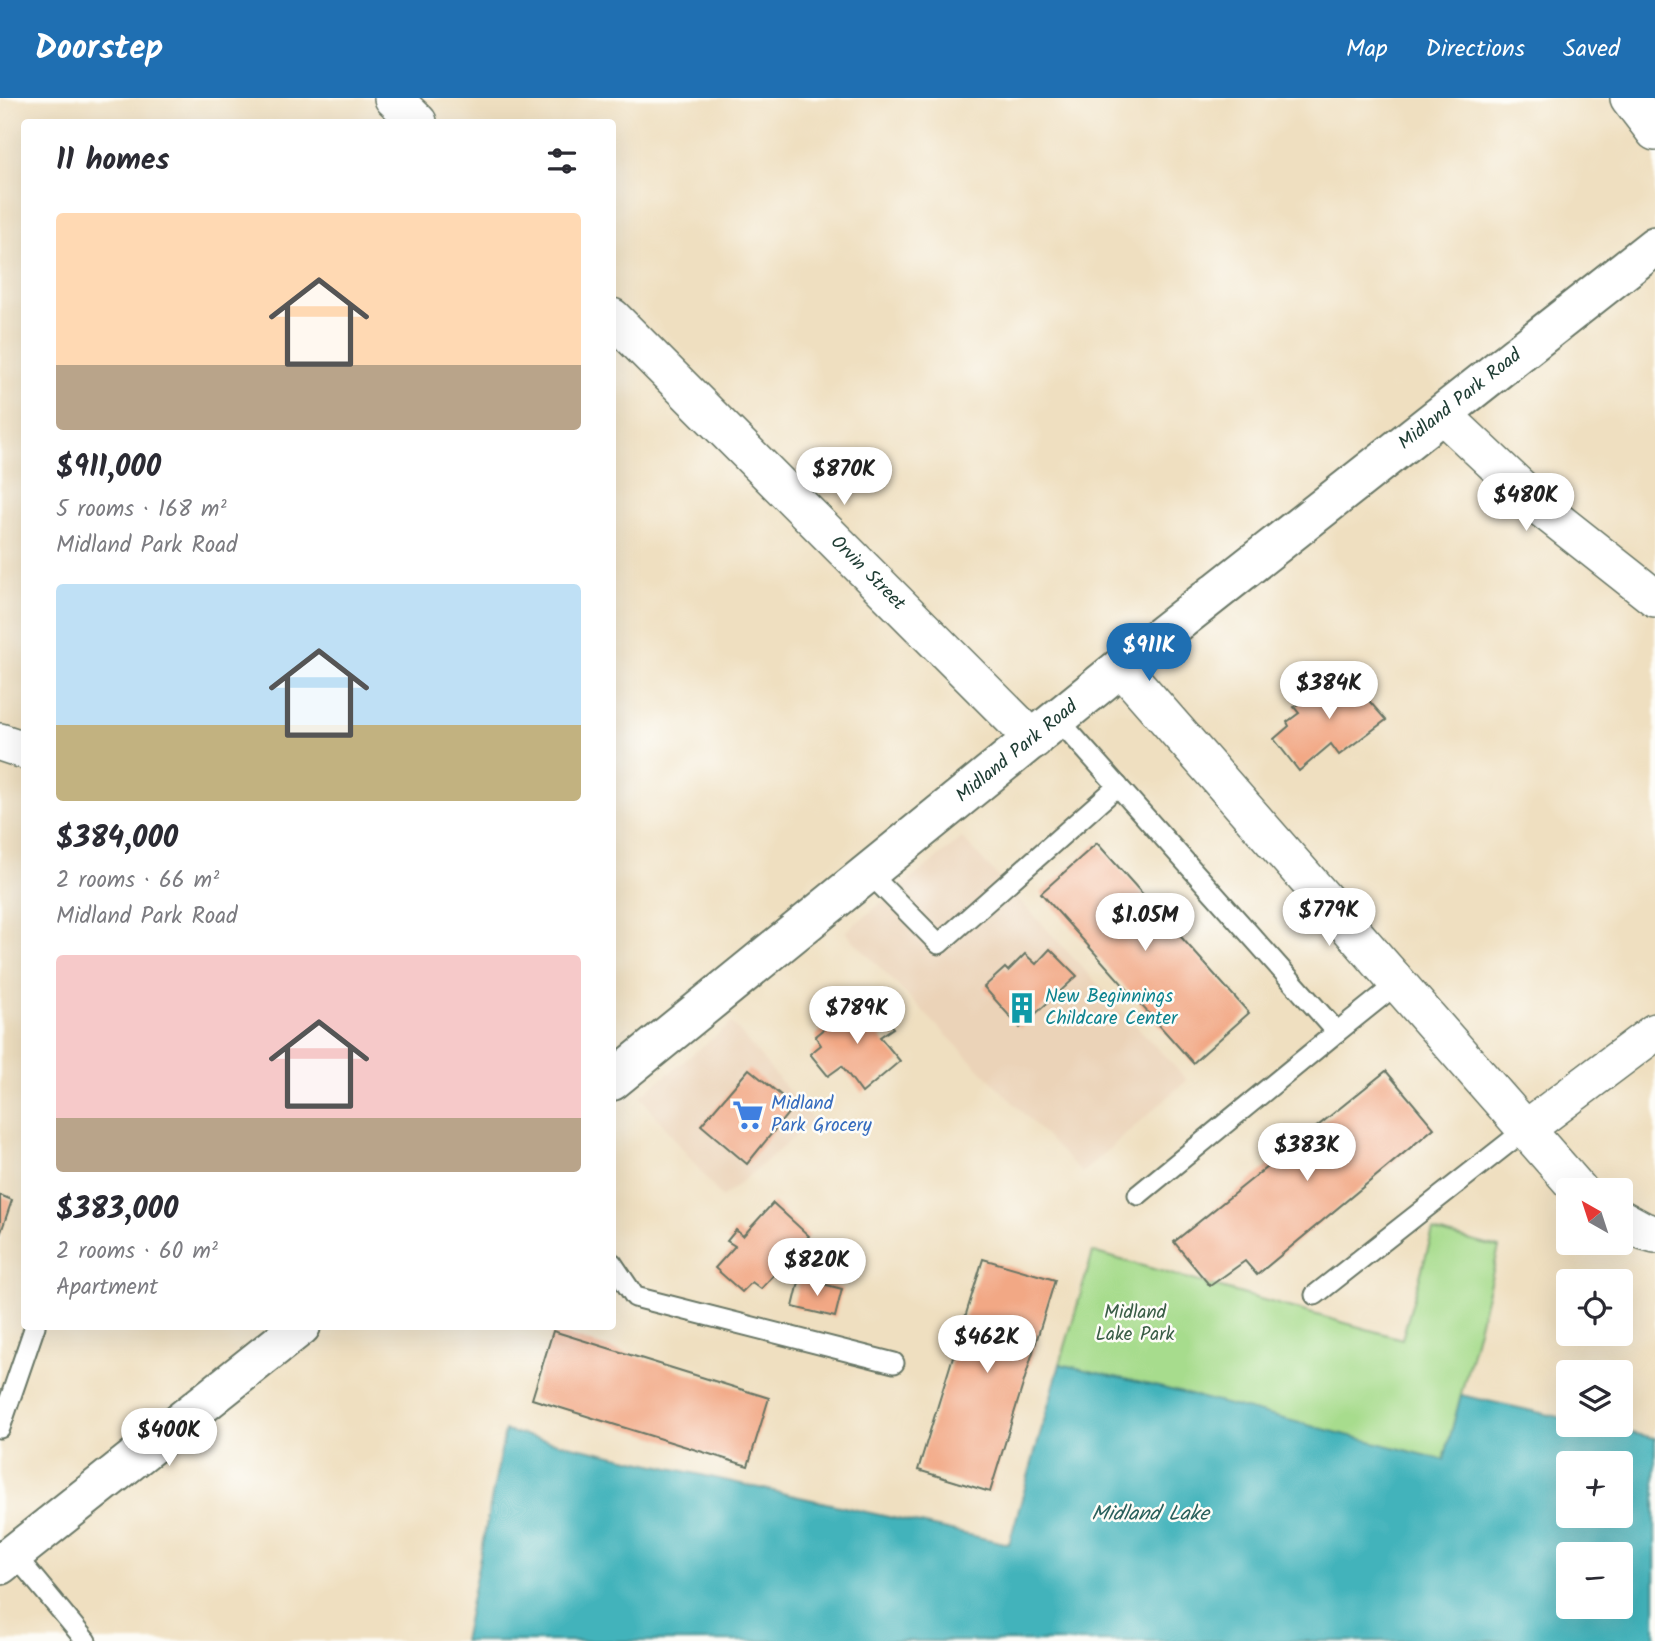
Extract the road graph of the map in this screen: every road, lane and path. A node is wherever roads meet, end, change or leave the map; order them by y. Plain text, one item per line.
1 (393, 98) edge
2 (1629, 98) edge
3 (415, 119) edge
4 (1655, 132) edge
5 (1655, 246) edge
6 (616, 321) edge
7 (1442, 414) junction
8 (1655, 598) edge
9 (1121, 667) junction
10 (1046, 730) junction
11 (0, 742) edge
12 (21, 749) edge
13 (1118, 786) junction
14 (869, 873) junction
15 (1398, 983) junction
16 (1338, 1032) junction
17 (1655, 1032) edge
18 (616, 1072) edge
19 (1526, 1129) junction
20 (1569, 1178) edge
21 (1138, 1195) dead end
22 (1633, 1225) edge
23 (1655, 1234) edge
24 (616, 1269) edge
25 (1315, 1295) dead end
26 (34, 1330) edge
27 (296, 1330) edge
28 (894, 1363) dead end
29 (0, 1428) edge
30 (7, 1560) edge
31 (86, 1641) edge

1 - 3 street
2 - 4 street
5 - 7 street, Midland Park Road
6 - 10 street, Orvin Street
7 - 8 street
7 - 9 street, Midland Park Road
9 - 10 street, Midland Park Road
9 - 15 street
10 - 13 lane
10 - 14 street, Midland Park Road
11 - 12 street
13 - 14 lane
13 - 16 lane
14 - 18 street, Midland Park Road
15 - 16 lane
15 - 19 street
16 - 21 lane
17 - 19 street
19 - 20 street
19 - 25 lane
22 - 23 street
24 - 28 lane
26 - 29 lane
27 - 30 street
30 - 31 lane

